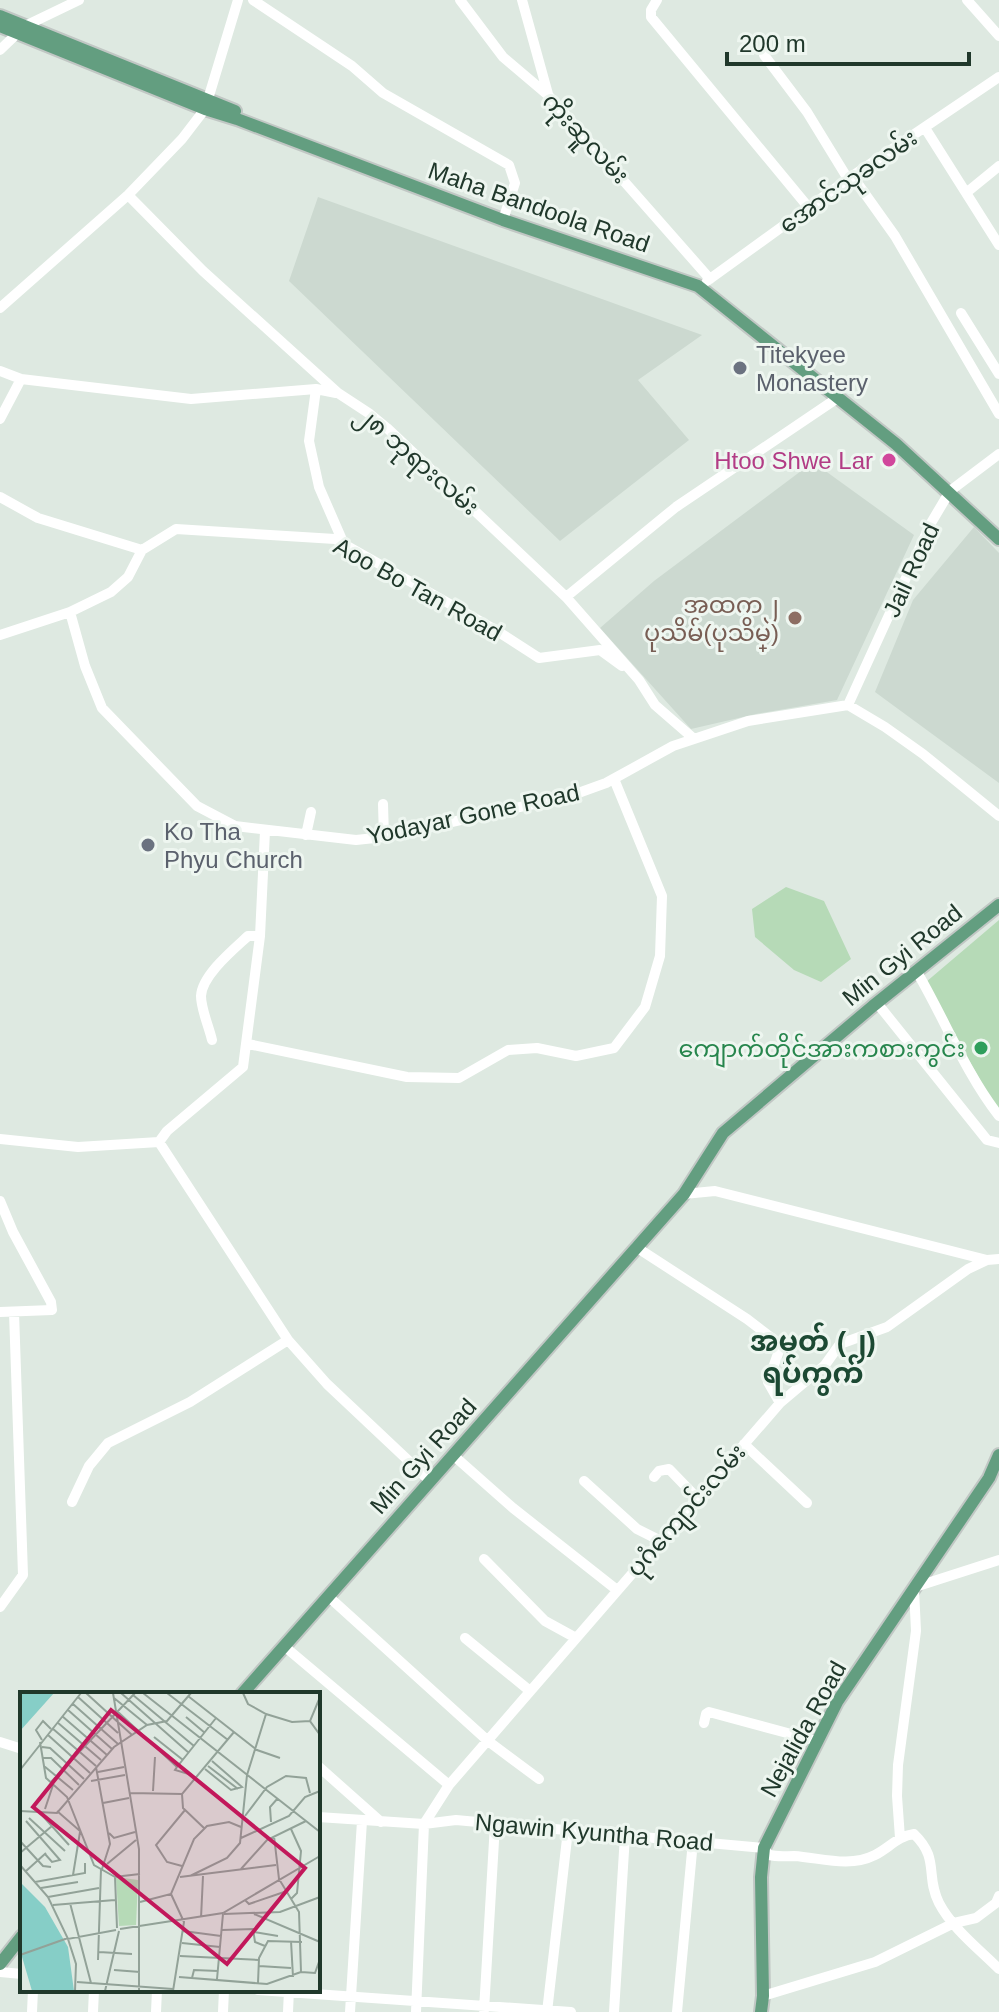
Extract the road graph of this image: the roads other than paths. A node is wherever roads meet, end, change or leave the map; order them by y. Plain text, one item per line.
1 (79, 0) edge
2 (238, 0) edge
3 (253, 0) edge
4 (460, 0) edge
5 (522, 0) edge
6 (657, 0) edge
7 (967, 0) edge
8 (0, 16) edge
9 (0, 26) edge
10 (20, 29) junction
11 (999, 36) edge
12 (0, 50) edge
13 (764, 55) dead end
14 (999, 77) edge
15 (549, 96) junction
16 (206, 105) junction
17 (925, 128) junction
18 (999, 166) edge
19 (851, 178) junction
20 (966, 193) junction
21 (128, 195) junction
22 (809, 208) junction
23 (505, 216) junction
24 (999, 245) edge
25 (704, 282) junction
26 (0, 308) edge
27 (961, 313) dead end
28 (0, 371) edge
29 (999, 374) edge
30 (21, 379) junction
31 (316, 389) junction
32 (338, 393) junction
33 (839, 397) junction
34 (999, 414) edge
35 (0, 419) edge
36 (999, 454) edge
37 (953, 488) junction
38 (0, 497) edge
39 (999, 527) edge
40 (999, 539) edge
41 (343, 542) junction
42 (142, 550) junction
43 (566, 597) junction
44 (70, 612) junction
45 (0, 635) edge
46 (639, 680) junction
47 (848, 705) junction
48 (693, 738) junction
49 (614, 779) junction
50 (383, 804) dead end
51 (311, 812) dead end
52 (999, 816) edge
53 (265, 831) junction
54 (306, 835) junction
55 (384, 837) junction
56 (999, 905) edge
57 (260, 936) junction
58 (917, 972) junction
59 (877, 1003) junction
60 (212, 1040) dead end
61 (248, 1044) junction
62 (999, 1116) edge
63 (0, 1139) edge
64 (159, 1142) junction
65 (999, 1143) edge
66 (684, 1194) junction
67 (0, 1201) edge
68 (636, 1247) junction
69 (993, 1260) edge
70 (0, 1312) edge
71 (14, 1312) junction
72 (288, 1340) junction
73 (780, 1403) junction
74 (744, 1444) junction
75 (453, 1455) junction
76 (999, 1455) edge
77 (654, 1477) dead end
78 (430, 1481) junction
79 (584, 1481) dead end
80 (697, 1498) junction
81 (72, 1502) dead end
82 (807, 1503) dead end
83 (659, 1540) junction
84 (484, 1559) dead end
85 (999, 1560) edge
86 (915, 1588) junction
87 (617, 1590) junction
88 (329, 1597) junction
89 (0, 1607) edge
90 (465, 1638) dead end
91 (576, 1638) junction
92 (284, 1646) junction
93 (530, 1691) junction
94 (244, 1692) edge
95 (704, 1723) dead end
96 (488, 1741) junction
97 (817, 1741) junction
98 (0, 1742) edge
99 (20, 1748) edge
100 (320, 1768) edge
101 (539, 1779) dead end
102 (449, 1785) junction
103 (320, 1817) edge
104 (362, 1821) junction
105 (381, 1822) junction
106 (424, 1824) junction
107 (495, 1824) junction
108 (568, 1830) junction
109 (625, 1835) junction
110 (900, 1838) junction
111 (693, 1841) junction
112 (764, 1848) junction
113 (999, 1896) edge
114 (954, 1923) junction
115 (20, 1939) edge
116 (0, 1964) edge
117 (999, 1969) edge
118 (0, 1972) edge
119 (20, 1974) edge
120 (33, 1992) edge
121 (94, 1992) edge
122 (157, 1992) edge
123 (224, 1992) edge
124 (301, 1992) edge
125 (351, 1996) junction
126 (763, 1996) junction
127 (416, 2006) edge
128 (484, 2010) edge
129 (547, 2011) edge
130 (32, 2012) edge
131 (93, 2012) edge
132 (156, 2012) edge
133 (223, 2012) edge
134 (350, 2012) edge
135 (571, 2012) edge
136 (614, 2012) edge
137 (677, 2012) edge
138 (761, 2012) edge

1 - 10 street
2 - 16 street
3 - 23 street
4 - 15 street, ကိုးဆူလမ်း
5 - 15 street
6 - 22 street
7 - 11 street
8 - 10 main road, Maha Bandoola Road
9 - 10 main road, Maha Bandoola Road
10 - 12 street
10 - 16 main road, Maha Bandoola Road
13 - 19 street
14 - 17 street, အောင်သုခလမ်း
15 - 25 street, ကိုးဆူလမ်း
16 - 21 street
16 - 23 main road, Maha Bandoola Road
17 - 19 street, အောင်သုခလမ်း
17 - 20 street
18 - 20 street
19 - 22 street, အောင်သုခလမ်း
19 - 34 street
20 - 24 street
21 - 26 street
21 - 32 street, ၂၈ ဘုရားလမ်း
22 - 25 street, အောင်သုခလမ်း
23 - 25 main road, Maha Bandoola Road
25 - 33 main road, Maha Bandoola Road
25 - 37 main road, Maha Bandoola Road
27 - 29 street
28 - 30 street
30 - 31 street
30 - 35 street
31 - 32 street
31 - 41 street
32 - 43 street, ၂၈ ဘုရားလမ်း
33 - 37 main road, Maha Bandoola Road
33 - 43 street
36 - 37 street, Jail Road
37 - 39 main road, Maha Bandoola Road
37 - 40 main road, Maha Bandoola Road
37 - 47 street, Jail Road
38 - 42 street
41 - 42 street, Aoo Bo Tan Road
41 - 46 street, Aoo Bo Tan Road
42 - 44 street, Aoo Bo Tan Road
43 - 46 street, ၂၈ ဘုရားလမ်း
44 - 45 street, Aoo Bo Tan Road
44 - 53 street, Yodayar Gone Road
46 - 48 street, ၂၈ ဘုရားလမ်း
47 - 48 street, Yodayar Gone Road
47 - 52 street
48 - 49 street, Yodayar Gone Road
49 - 55 street, Yodayar Gone Road
49 - 61 street
50 - 55 street
51 - 54 street
53 - 54 street, Yodayar Gone Road
53 - 57 street
54 - 55 street, Yodayar Gone Road
56 - 58 main road, Min Gyi Road
57 - 60 street
57 - 61 street
58 - 59 main road, Min Gyi Road
58 - 62 street
59 - 65 street
59 - 66 main road, Min Gyi Road
61 - 64 street
63 - 64 street
64 - 72 street
66 - 68 main road, Min Gyi Road
66 - 69 street
67 - 71 street
68 - 73 street
68 - 75 main road, Min Gyi Road
69 - 73 street, ပုဂံကျောင်းလမ်း
70 - 71 street
71 - 89 street
72 - 78 street
72 - 81 street
73 - 74 street, ပုဂံကျောင်းလမ်း
74 - 80 street, ပုဂံကျောင်းလမ်း
74 - 82 street
75 - 78 main road, Min Gyi Road
75 - 87 street
76 - 86 main road, Nejalida Road
77 - 80 street
78 - 88 main road, Min Gyi Road
79 - 83 street
80 - 83 street, ပုဂံကျောင်းလမ်း
83 - 87 street, ပုဂံကျောင်းလမ်း
84 - 91 street
85 - 86 street
86 - 97 main road, Nejalida Road
86 - 110 street
87 - 91 street, ပုဂံကျောင်းလမ်း
88 - 92 main road, Min Gyi Road
88 - 96 street
90 - 93 street
91 - 93 street, ပုဂံကျောင်းလမ်း
92 - 94 main road, Min Gyi Road
92 - 102 street
93 - 96 street, ပုဂံကျောင်းလမ်း
95 - 97 street
96 - 101 street
96 - 102 street, ပုဂံကျောင်းလမ်း
97 - 112 main road, Nejalida Road
98 - 99 street
100 - 105 street
102 - 106 street, ပုဂံကျောင်းလမ်း
103 - 104 street, Ngawin Kyuntha Road
104 - 105 street, Ngawin Kyuntha Road
104 - 125 street
105 - 106 street, Ngawin Kyuntha Road
106 - 107 street, Ngawin Kyuntha Road
106 - 127 street
107 - 108 street, Ngawin Kyuntha Road
107 - 128 street
108 - 109 street, Ngawin Kyuntha Road
108 - 129 street
109 - 111 street, Ngawin Kyuntha Road
109 - 136 street
110 - 112 street, Ngawin Kyuntha Road
110 - 114 street
111 - 112 street, Ngawin Kyuntha Road
111 - 137 street
112 - 126 main road, Nejalida Road
113 - 114 street
114 - 117 street
114 - 126 street
115 - 116 main road
118 - 119 street
120 - 130 street
121 - 131 street
122 - 132 street
123 - 133 street
124 - 125 street
125 - 127 street
125 - 134 street
126 - 138 main road, Nejalida Road
127 - 128 street
128 - 129 street
129 - 135 street

